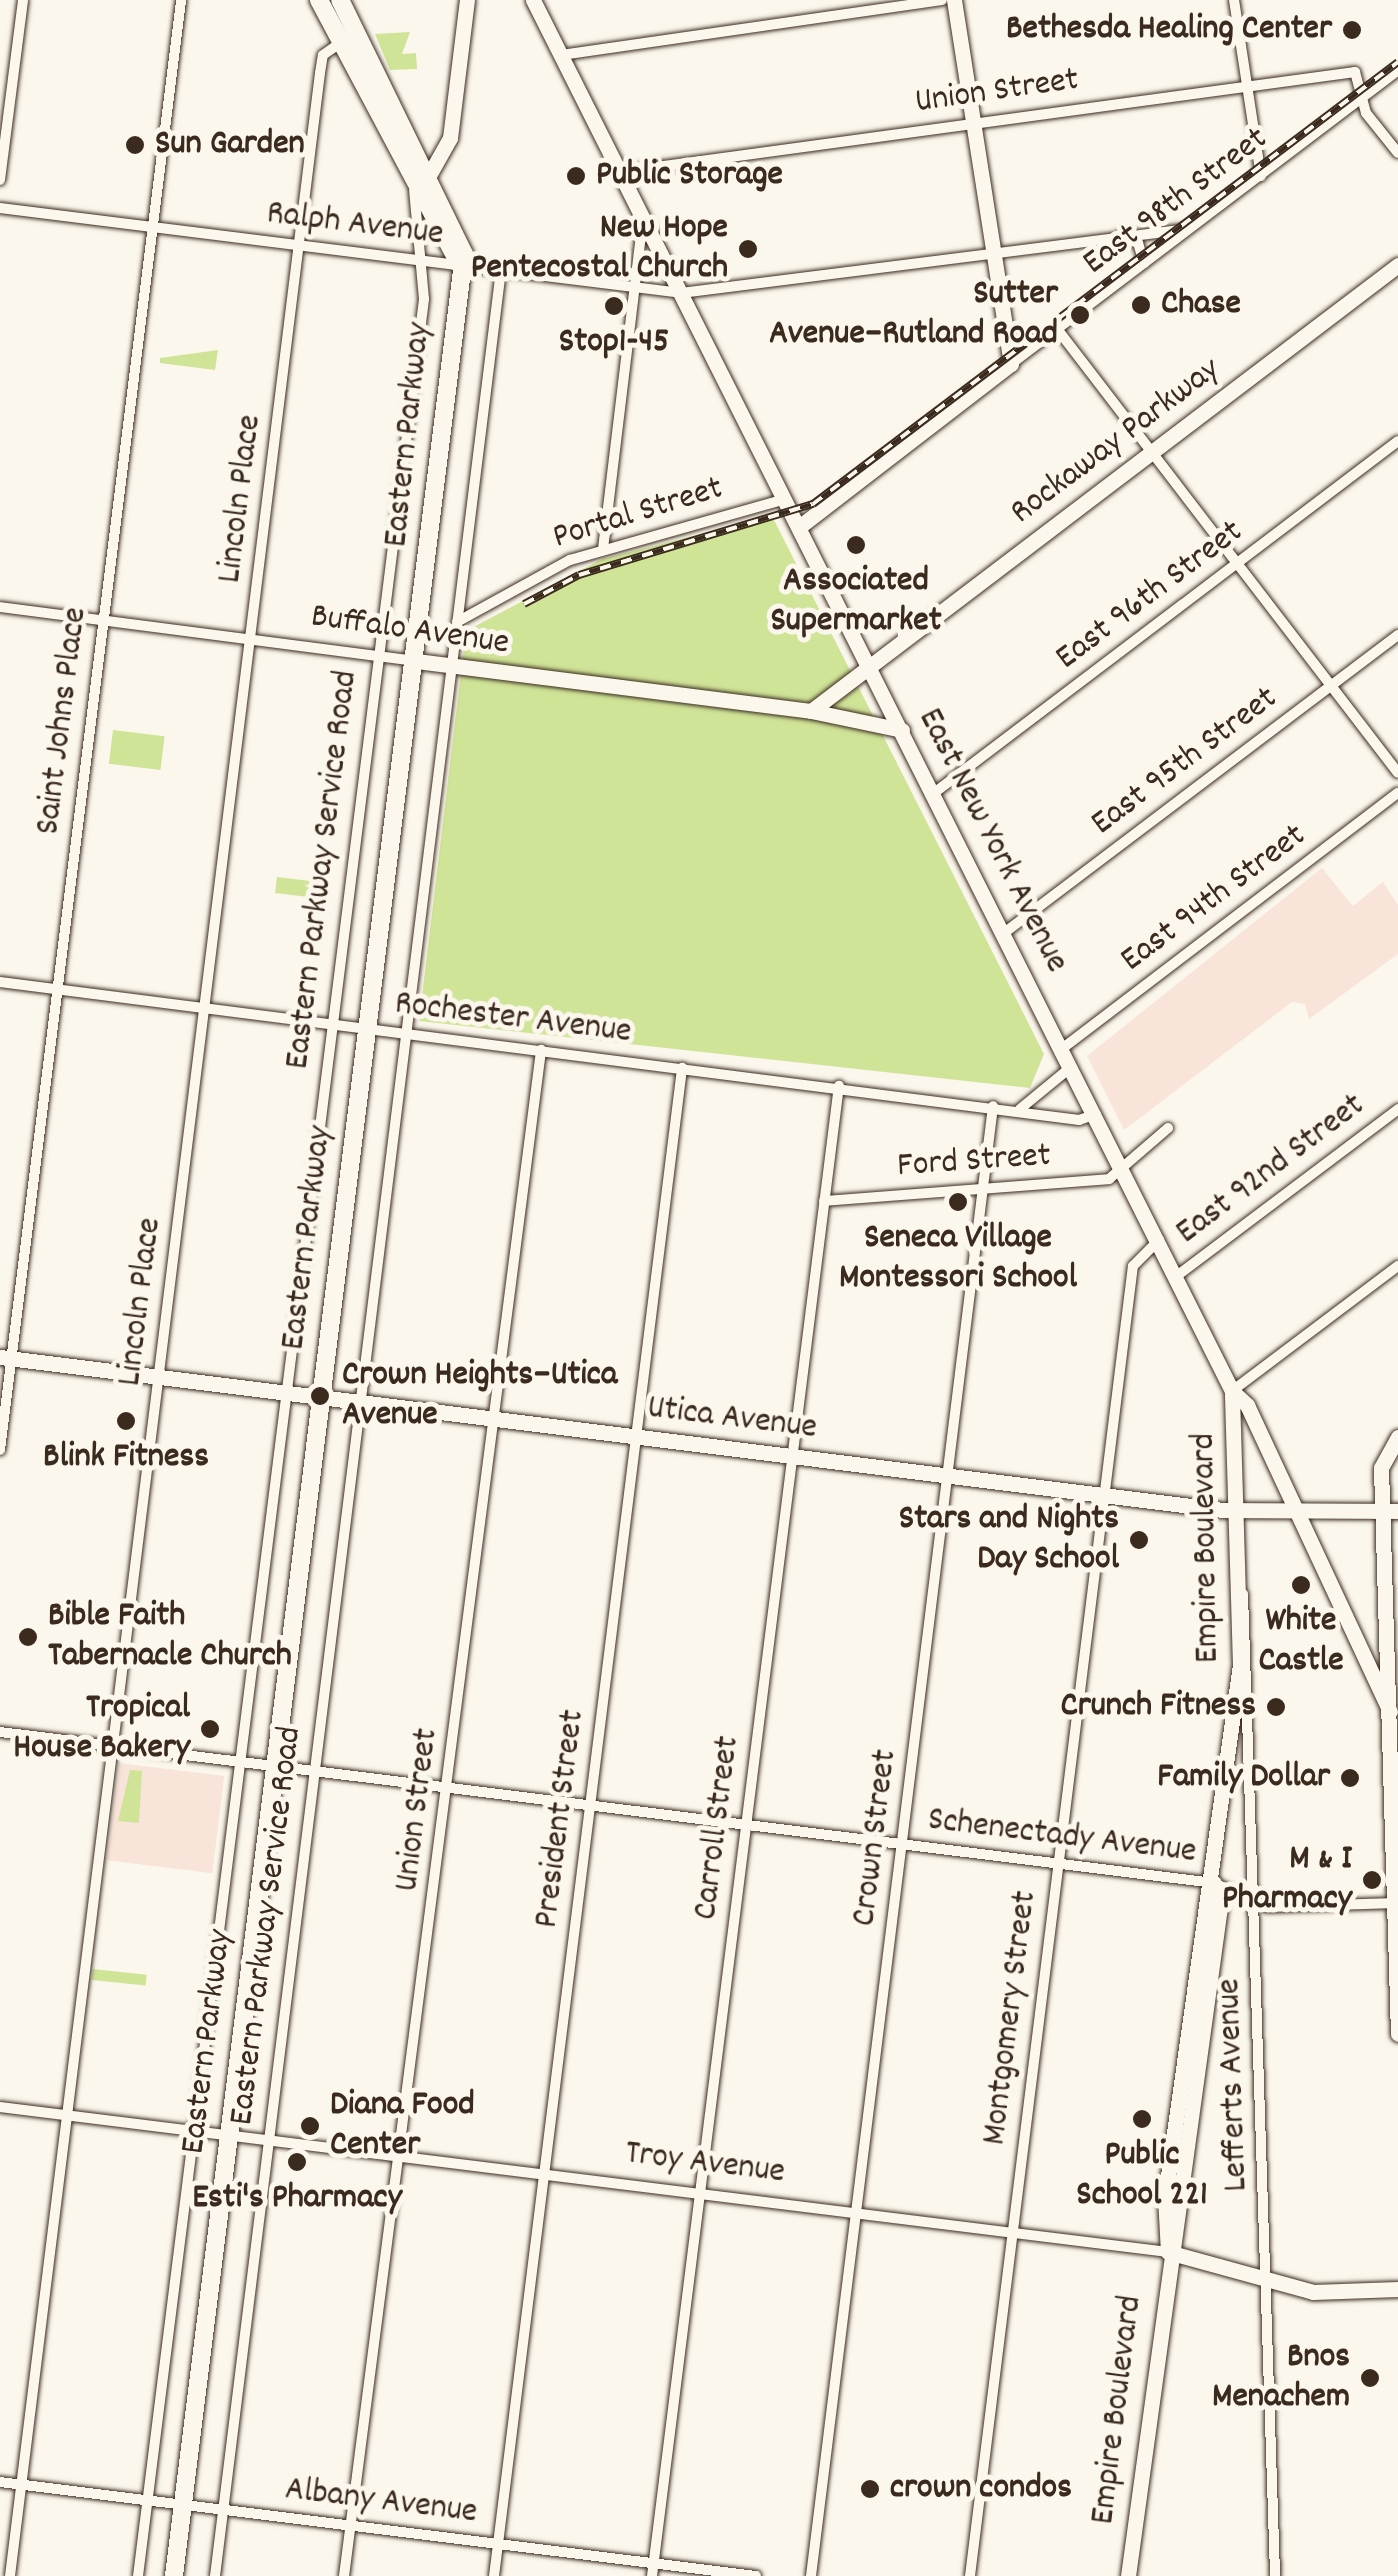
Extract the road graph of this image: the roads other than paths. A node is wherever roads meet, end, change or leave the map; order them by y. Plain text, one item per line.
1 (23, 0) edge
2 (180, 0) edge
3 (319, 0) edge
4 (340, 0) edge
5 (467, 0) edge
6 (533, 0) edge
7 (942, 0) edge
8 (954, 0) edge
9 (1234, 0) edge
10 (339, 44) junction
11 (561, 54) junction
12 (1398, 70) edge
13 (1246, 84) junction
14 (1363, 96) junction
15 (974, 123) junction
16 (1398, 153) edge
17 (620, 172) junction
18 (1261, 176) junction
19 (0, 180) edge
20 (420, 181) junction
21 (0, 208) edge
22 (643, 218) junction
23 (151, 228) junction
24 (1188, 230) junction
25 (1119, 234) junction
26 (300, 246) junction
27 (992, 252) junction
28 (426, 261) junction
29 (1144, 263) junction
30 (1398, 265) edge
31 (460, 266) junction
32 (502, 271) junction
33 (635, 288) junction
34 (682, 294) junction
35 (1058, 330) junction
36 (1010, 364) junction
37 (1398, 441) edge
38 (1152, 452) junction
39 (786, 499) junction
40 (799, 527) junction
41 (603, 549) junction
42 (1238, 564) junction
43 (0, 607) edge
44 (104, 620) junction
45 (458, 622) junction
46 (1398, 635) edge
47 (252, 638) junction
48 (378, 656) junction
49 (416, 661) junction
50 (452, 667) junction
51 (870, 667) junction
52 (1331, 686) junction
53 (810, 711) junction
54 (902, 730) junction
55 (1398, 774) edge
56 (1398, 793) edge
57 (934, 794) junction
58 (1004, 933) junction
59 (0, 982) edge
60 (58, 989) junction
61 (205, 1008) junction
62 (332, 1024) junction
63 (367, 1028) junction
64 (406, 1033) junction
65 (1063, 1048) junction
66 (541, 1050) junction
67 (1072, 1066) junction
68 (682, 1068) junction
69 (839, 1086) junction
70 (994, 1106) junction
71 (1398, 1108) edge
72 (1019, 1109) junction
73 (1096, 1114) junction
74 (1168, 1128) dead end
75 (1122, 1165) junction
76 (984, 1189) junction
77 (824, 1201) junction
78 (1160, 1240) junction
79 (1398, 1266) edge
80 (1178, 1275) junction
81 (6, 1358) edge
82 (159, 1377) junction
83 (1232, 1391) junction
84 (287, 1394) junction
85 (321, 1398) junction
86 (360, 1403) junction
87 (494, 1419) junction
88 (636, 1437) junction
89 (1398, 1438) edge
90 (0, 1450) edge
91 (792, 1457) junction
92 (948, 1478) junction
93 (1104, 1495) junction
94 (1242, 1511) junction
95 (1390, 1512) edge
96 (1296, 1513) junction
97 (1243, 1594) junction
98 (1390, 1712) junction
99 (0, 1732) edge
100 (113, 1746) junction
101 (240, 1762) junction
102 (275, 1766) junction
103 (314, 1771) junction
104 (448, 1788) junction
105 (590, 1806) junction
106 (746, 1825) junction
107 (903, 1844) junction
108 (1058, 1864) junction
109 (1214, 1883) junction
110 (1396, 1903) edge
111 (1253, 1905) junction
112 (1398, 2034) edge
113 (0, 2107) edge
114 (67, 2116) junction
115 (194, 2131) junction
116 (229, 2136) junction
117 (268, 2140) junction
118 (402, 2157) junction
119 (544, 2175) junction
120 (700, 2194) junction
121 (856, 2212) junction
122 (1012, 2233) junction
123 (1168, 2252) junction
124 (1268, 2279) junction
125 (1398, 2290) edge
126 (0, 2482) edge
127 (21, 2484) junction
128 (148, 2500) junction
129 (183, 2505) junction
130 (223, 2510) junction
131 (354, 2526) junction
132 (498, 2544) junction
133 (654, 2563) junction
134 (10, 2576) edge
135 (138, 2576) edge
136 (174, 2576) edge
137 (215, 2576) edge
138 (344, 2576) edge
139 (494, 2576) edge
140 (652, 2576) edge
141 (756, 2576) edge
142 (811, 2576) edge
143 (970, 2576) edge
144 (1128, 2576) edge
145 (1275, 2576) edge

1 - 19 street
2 - 23 street, Saint Johns Place
3 - 10 main road, Eastern Parkway
4 - 20 main road, Eastern Parkway
5 - 20 main road
6 - 11 main road, East New York Avenue
7 - 11 street
8 - 15 main road
9 - 13 street
10 - 20 main road, Eastern Parkway
10 - 26 street, Lincoln Place
11 - 17 main road, East New York Avenue
12 - 14 street, East 98th Street
13 - 14 street, Union Street
13 - 15 street, Union Street
13 - 18 street
14 - 16 street
14 - 18 street, East 98th Street
15 - 17 street, Union Street
15 - 27 main road
17 - 22 main road, East New York Avenue
18 - 24 street, East 98th Street
20 - 28 street, Eastern Parkway Service Road
20 - 31 main road, Eastern Parkway
21 - 23 street, Ralph Avenue
22 - 33 street
22 - 34 main road, East New York Avenue
23 - 26 street, Ralph Avenue
23 - 44 street, Saint Johns Place
24 - 25 street, Ralph Avenue
24 - 29 street, East 98th Street
25 - 27 street, Ralph Avenue
25 - 29 street
26 - 28 street, Ralph Avenue
26 - 47 street, Lincoln Place
27 - 34 street, Ralph Avenue
27 - 36 main road
28 - 31 street, Ralph Avenue
28 - 48 street, Eastern Parkway Service Road
29 - 35 street, East 98th Street
30 - 38 main road, Rockaway Parkway
31 - 32 street, Ralph Avenue
31 - 49 main road, Eastern Parkway
32 - 33 street, Ralph Avenue
32 - 45 street, Eastern Parkway Service Road
33 - 34 street, Ralph Avenue
33 - 41 street
34 - 39 main road, East New York Avenue
35 - 36 street, East 98th Street
35 - 38 street
36 - 40 main road, East 98th Street
37 - 42 street, East 96th Street
38 - 42 street
38 - 51 main road, Rockaway Parkway
39 - 40 main road, East New York Avenue
39 - 41 street, Portal Street
40 - 51 main road, East New York Avenue
41 - 45 street, Portal Street
42 - 52 street
42 - 57 street, East 96th Street
43 - 44 street, Buffalo Avenue
44 - 47 street, Buffalo Avenue
44 - 60 street, Saint Johns Place
45 - 50 street, Eastern Parkway Service Road
46 - 52 street, East 95th Street
47 - 48 street, Buffalo Avenue
47 - 61 street, Lincoln Place
48 - 49 street, Buffalo Avenue
48 - 62 street, Eastern Parkway Service Road
49 - 50 main road, Buffalo Avenue
49 - 63 main road, Eastern Parkway
50 - 53 main road, Buffalo Avenue
50 - 64 street, Eastern Parkway Service Road
51 - 53 main road
51 - 54 main road, East New York Avenue
52 - 55 street
52 - 58 street, East 95th Street
53 - 54 main road, Buffalo Avenue
54 - 57 main road, East New York Avenue
56 - 65 street, East 94th Street
57 - 58 main road, East New York Avenue
58 - 65 main road, East New York Avenue
59 - 60 street, Rochester Avenue
60 - 61 street, Rochester Avenue
60 - 81 street, Saint Johns Place
61 - 62 street, Rochester Avenue
61 - 82 street, Lincoln Place
62 - 63 street, Rochester Avenue
62 - 84 street, Eastern Parkway Service Road
63 - 64 street, Rochester Avenue
63 - 85 main road, Eastern Parkway
64 - 66 street, Rochester Avenue
64 - 86 street, Eastern Parkway Service Road
65 - 67 main road, East New York Avenue
66 - 68 street, Rochester Avenue
66 - 87 street, Union Street
67 - 72 street
67 - 73 main road, East New York Avenue
68 - 69 street, Rochester Avenue
68 - 88 street, President Street
69 - 70 street, Rochester Avenue
69 - 77 street, Carroll Street
70 - 72 street, Rochester Avenue
70 - 76 street, Crown Street
71 - 80 street, East 92nd Street
72 - 73 street, Rochester Avenue
73 - 75 main road, East New York Avenue
74 - 75 street, Ford Street
75 - 76 street, Ford Street
75 - 78 main road, East New York Avenue
76 - 77 street, Ford Street
76 - 92 street, Crown Street
77 - 91 street, Carroll Street
78 - 80 main road, East New York Avenue
78 - 93 street, Montgomery Street
79 - 83 street
80 - 83 main road, East New York Avenue
81 - 82 main road, Utica Avenue
81 - 90 street, Saint Johns Place
82 - 84 main road, Utica Avenue
82 - 100 street, Lincoln Place
83 - 94 main road, Empire Boulevard
83 - 96 main road, East New York Avenue
84 - 85 main road, Utica Avenue
84 - 101 street, Eastern Parkway Service Road
85 - 86 main road, Utica Avenue
85 - 102 main road, Eastern Parkway
86 - 87 main road, Utica Avenue
86 - 103 street, Eastern Parkway Service Road
87 - 88 main road, Utica Avenue
87 - 104 street, Union Street
88 - 91 main road, Utica Avenue
88 - 105 street, President Street
89 - 95 main road, East New York Avenue
91 - 92 main road, Utica Avenue
91 - 106 street, Carroll Street
92 - 93 main road, Utica Avenue
92 - 107 street, Crown Street
93 - 94 main road, Utica Avenue
93 - 108 street, Montgomery Street
94 - 96 main road, Utica Avenue
94 - 97 main road, Empire Boulevard
95 - 96 main road, Utica Avenue
95 - 98 main road, East New York Avenue
96 - 98 main road, East New York Avenue
97 - 109 main road, Empire Boulevard
97 - 111 street, Lefferts Avenue
98 - 110 main road, East New York Avenue
99 - 100 street, Schenectady Avenue
100 - 101 street, Schenectady Avenue
100 - 114 street, Lincoln Place
101 - 102 street, Schenectady Avenue
101 - 115 street, Eastern Parkway Service Road
102 - 103 street, Schenectady Avenue
102 - 116 main road, Eastern Parkway
103 - 104 street, Schenectady Avenue
103 - 117 street, Eastern Parkway Service Road
104 - 105 street, Schenectady Avenue
104 - 118 street, Union Street
105 - 106 street, Schenectady Avenue
105 - 119 street, President Street
106 - 107 street, Schenectady Avenue
106 - 120 street, Carroll Street
107 - 108 street, Schenectady Avenue
107 - 121 street, Crown Street
108 - 109 street, Schenectady Avenue
108 - 122 street, Montgomery Street
109 - 111 street, Schenectady Avenue
109 - 123 main road, Empire Boulevard
110 - 111 street
110 - 112 main road, East New York Avenue
111 - 124 street, Lefferts Avenue
113 - 114 street, Troy Avenue
114 - 115 street, Troy Avenue
114 - 127 street, Lincoln Place
115 - 116 street, Troy Avenue
115 - 128 street, Eastern Parkway Service Road
116 - 117 street, Troy Avenue
116 - 129 main road, Eastern Parkway
117 - 118 street, Troy Avenue
117 - 130 street, Eastern Parkway Service Road
118 - 119 street, Troy Avenue
118 - 131 street, Union Street
119 - 120 street, Troy Avenue
119 - 132 street, President Street
120 - 121 street, Troy Avenue
120 - 133 street, Carroll Street
121 - 122 street, Troy Avenue
121 - 142 street, Crown Street
122 - 123 street, Troy Avenue
122 - 143 street, Montgomery Street
123 - 124 main road, Troy Avenue
123 - 144 main road, Empire Boulevard
124 - 125 main road, Troy Avenue
124 - 145 street, Lefferts Avenue
126 - 127 street, Albany Avenue
127 - 128 street, Albany Avenue
127 - 134 street, Lincoln Place
128 - 129 street, Albany Avenue
128 - 135 street, Eastern Parkway Service Road
129 - 130 street, Albany Avenue
129 - 136 main road, Eastern Parkway
130 - 131 street, Albany Avenue
130 - 137 street, Eastern Parkway Service Road
131 - 132 street, Albany Avenue
131 - 138 street, Union Street
132 - 133 street, Albany Avenue
132 - 139 street, President Street
133 - 140 street, Carroll Street
133 - 141 street, Albany Avenue

